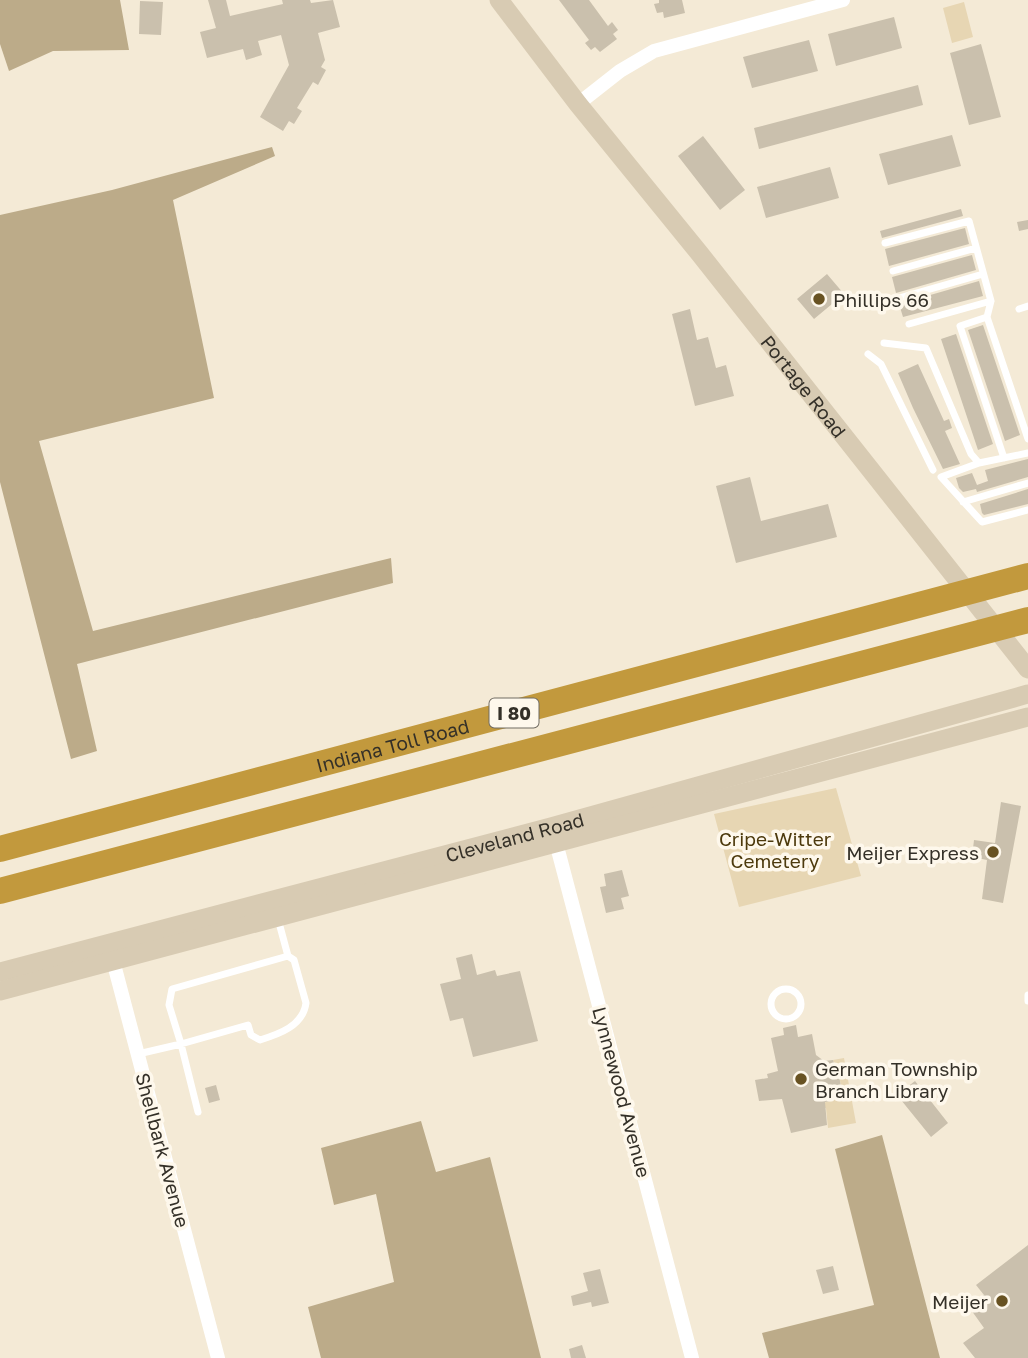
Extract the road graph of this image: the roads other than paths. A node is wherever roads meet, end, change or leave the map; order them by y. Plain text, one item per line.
1 (499, 0) edge
2 (843, 0) edge
3 (578, 104) junction
4 (885, 243) dead end
5 (976, 248) junction
6 (893, 271) dead end
7 (983, 274) junction
8 (899, 298) dead end
9 (991, 302) junction
10 (1028, 306) edge
11 (1019, 309) dead end
12 (987, 317) junction
13 (909, 324) dead end
14 (884, 343) dead end
15 (868, 355) dead end
16 (1028, 439) edge
17 (1028, 453) edge
18 (1004, 458) junction
19 (979, 463) junction
20 (933, 470) dead end
21 (1028, 483) edge
22 (964, 502) junction
23 (1028, 510) edge
24 (1028, 576) edge
25 (1028, 620) edge
26 (1026, 667) edge
27 (1028, 694) edge
28 (1028, 717) edge
29 (554, 835) junction
30 (0, 849) edge
31 (0, 891) edge
32 (278, 917) junction
33 (111, 952) junction
34 (288, 956) junction
35 (0, 972) edge
36 (0, 991) edge
37 (1028, 995) edge
38 (1028, 1001) edge
39 (771, 1005) joint
40 (181, 1044) junction
41 (138, 1054) junction
42 (198, 1112) dead end
43 (218, 1358) edge
44 (692, 1358) edge

1 - 3 main road, Portage Road
2 - 3 street
3 - 26 main road, Portage Road
4 - 5 lane
5 - 6 lane
5 - 7 lane
7 - 8 lane
7 - 9 lane
9 - 12 lane
9 - 13 lane
10 - 11 lane
12 - 16 lane
12 - 18 lane
14 - 19 lane
15 - 20 lane
17 - 18 lane
18 - 19 lane
19 - 22 lane
21 - 22 lane
22 - 23 lane
24 - 30 highway, Indiana Toll Road / I 80
25 - 31 highway, I 80
27 - 29 main road, Cleveland Road
28 - 29 main road, Cleveland Road
29 - 32 main road, Cleveland Road
29 - 33 main road, Cleveland Road
29 - 44 street, Lynnewood Avenue
32 - 33 main road, Cleveland Road
32 - 34 lane
33 - 35 main road, Cleveland Road
33 - 36 main road, Cleveland Road
33 - 41 street, Shellbark Avenue
34 - 40 lane
34 - 40 lane
37 - 38 lane
39 - 39 lane
40 - 41 lane
40 - 42 lane
41 - 43 street, Shellbark Avenue

